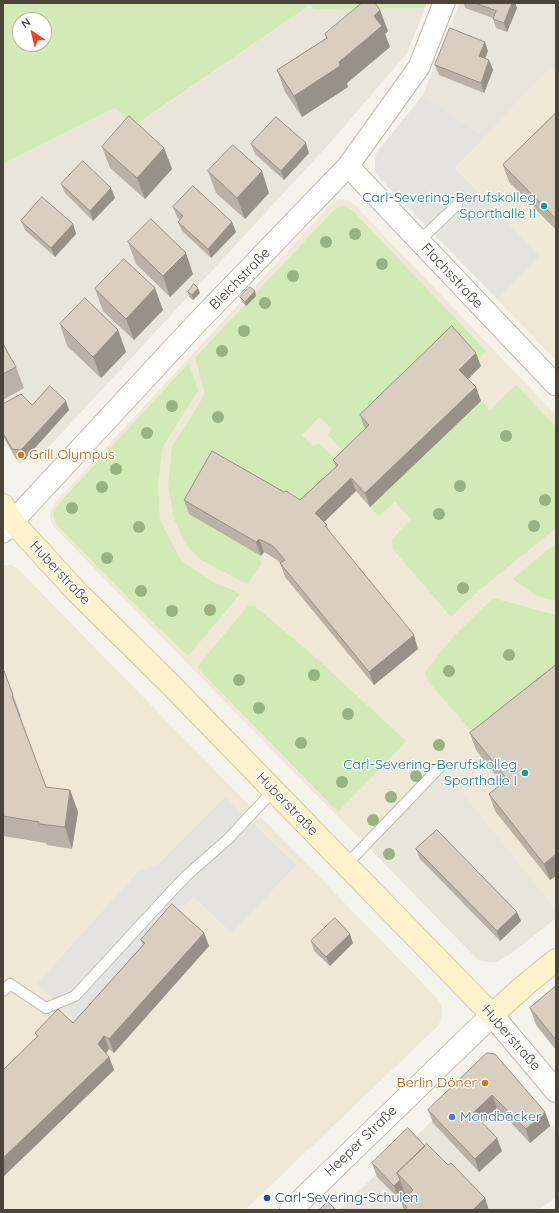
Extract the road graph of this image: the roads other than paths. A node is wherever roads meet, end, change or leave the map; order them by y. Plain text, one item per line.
1 (444, 3) edge
2 (348, 166) junction
3 (457, 205) dead end
4 (419, 241) junction
5 (556, 385) edge
6 (6, 520) edge
7 (438, 768) dead end
8 (273, 791) junction
9 (346, 865) junction
10 (556, 960) edge
11 (3, 991) edge
12 (492, 1015) junction
13 (556, 1091) edge
14 (291, 1210) edge

1 - 2 street, Bleichstraße
2 - 4 street, Flachsstraße
2 - 6 street, Bleichstraße
3 - 4 lane
4 - 5 street, Flachsstraße
6 - 8 main road, Huberstraße
7 - 9 lane
8 - 9 main road, Huberstraße
8 - 11 lane
9 - 12 main road, Huberstraße
10 - 12 main road, Heeper Straße
12 - 13 street, Huberstraße
12 - 14 street, Heeper Straße

